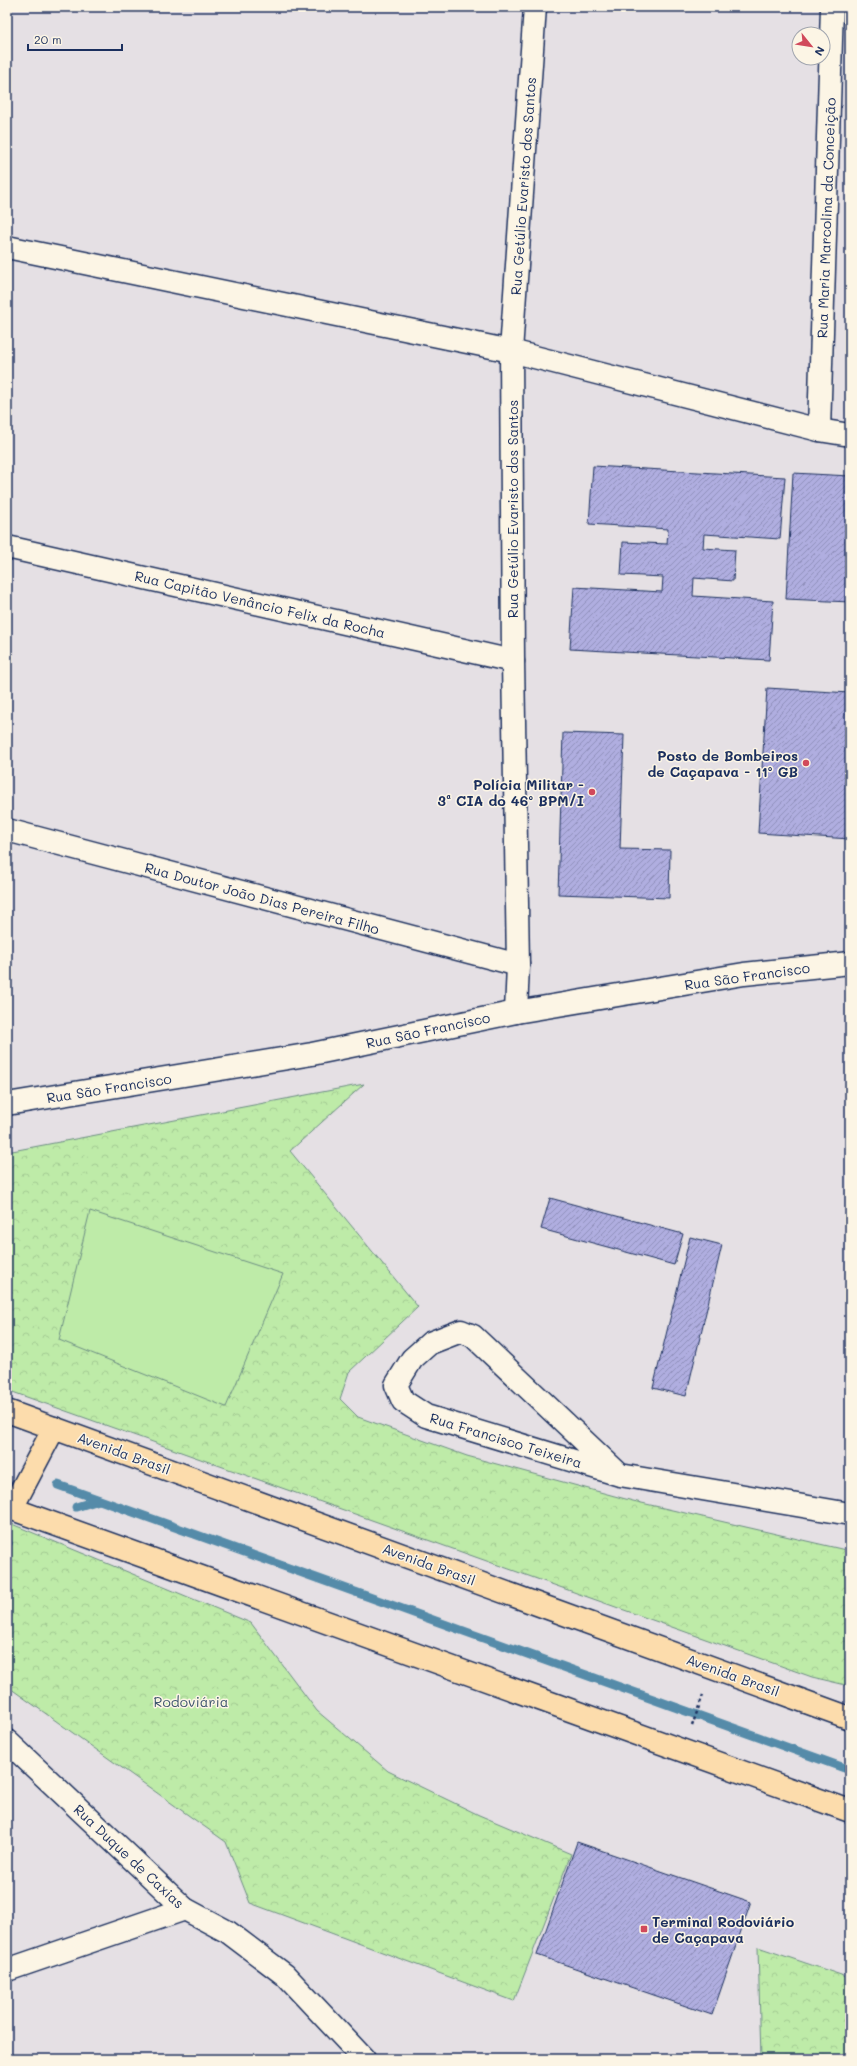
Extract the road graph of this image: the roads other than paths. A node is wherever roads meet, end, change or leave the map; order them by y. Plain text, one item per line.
1 (535, 7) edge
2 (832, 7) edge
3 (7, 247) edge
4 (511, 351) junction
5 (819, 430) junction
6 (850, 435) edge
7 (7, 546) edge
8 (513, 661) junction
9 (7, 830) edge
10 (850, 963) edge
11 (518, 965) junction
12 (516, 1012) junction
13 (7, 1104) edge
14 (7, 1411) edge
15 (54, 1428) junction
16 (620, 1475) junction
17 (10, 1507) edge
18 (850, 1514) edge
19 (850, 1718) edge
20 (7, 1741) edge
21 (850, 1811) edge
22 (185, 1909) junction
23 (7, 1970) edge
24 (364, 2059) edge

1 - 4 street, Rua Getúlio Evaristo dos Santos
2 - 5 street, Rua Maria Marcolina da Conceição
3 - 4 street
4 - 5 street
4 - 8 street, Rua Getúlio Evaristo dos Santos
5 - 6 street
7 - 8 street, Rua Capitão Venâncio Felix da Rocha
8 - 11 street, Rua Getúlio Evaristo dos Santos
9 - 11 street, Rua Doutor João Dias Pereira Filho
10 - 12 street, Rua São Francisco
11 - 12 street, Rua Getúlio Evaristo dos Santos
12 - 13 street, Rua São Francisco
14 - 15 main road, Avenida Brasil
15 - 17 main road
15 - 19 main road, Avenida Brasil
16 - 16 street, Rua Francisco Teixeira
16 - 18 street, Rua Francisco Teixeira
17 - 21 main road
20 - 22 street, Rua Duque de Caxias
22 - 23 street
22 - 24 street, Rua Duque de Caxias

